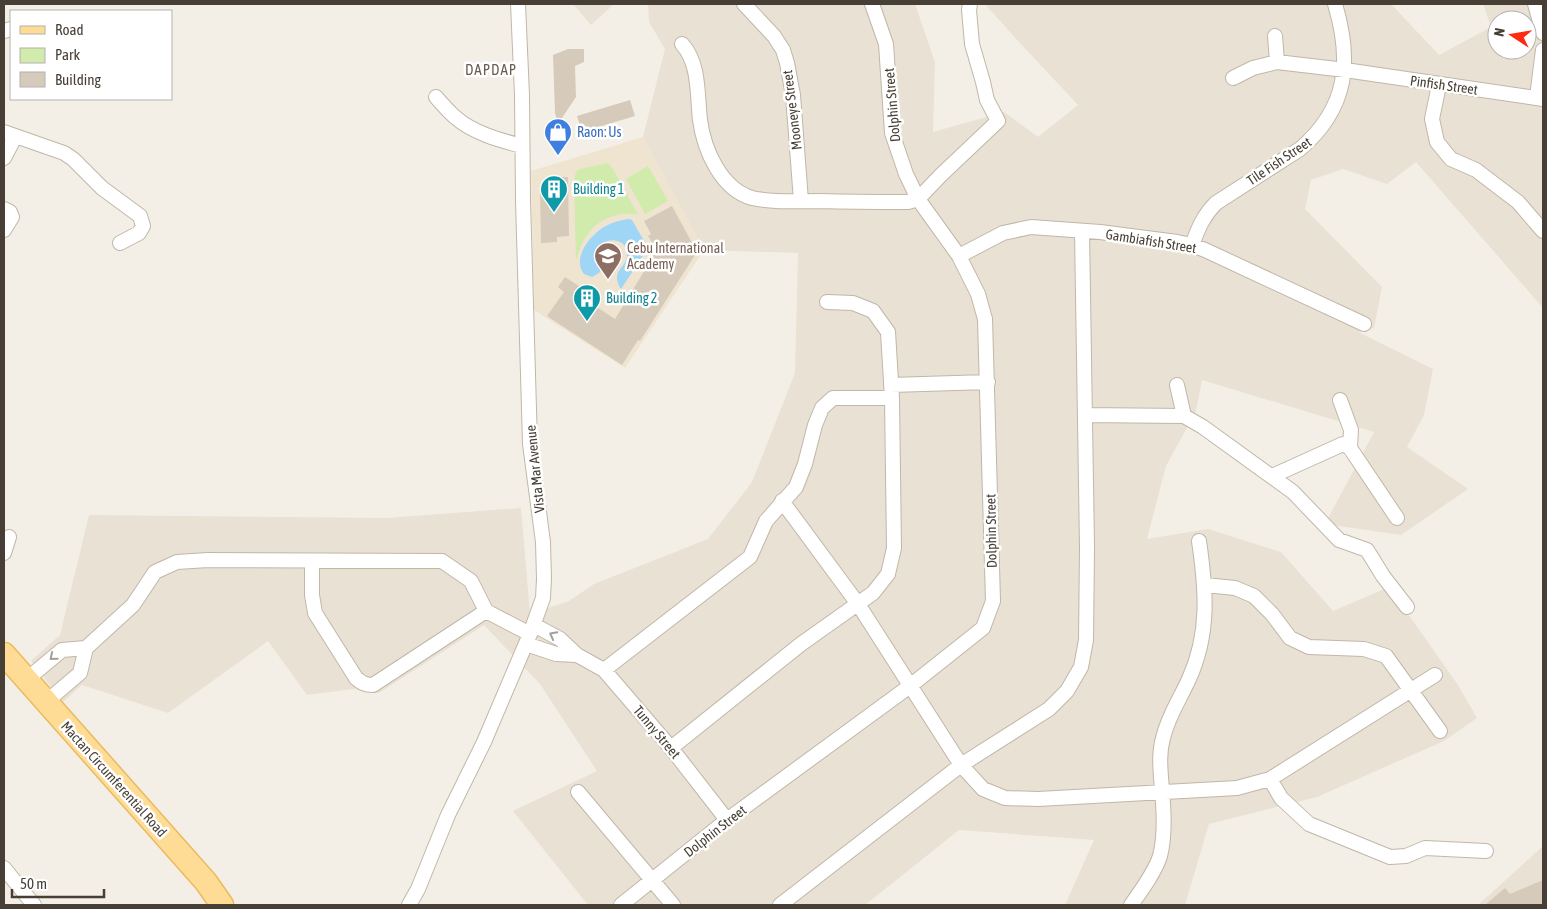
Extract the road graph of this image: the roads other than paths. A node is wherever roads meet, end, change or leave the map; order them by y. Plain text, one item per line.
1 (518, 4) edge
2 (744, 4) edge
3 (872, 4) edge
4 (970, 4) edge
5 (1335, 4) edge
6 (1535, 4) edge
7 (1543, 33) edge
8 (1275, 36) dead end
9 (682, 44) dead end
10 (1543, 50) edge
11 (1277, 62) junction
12 (1345, 70) junction
13 (1233, 78) dead end
14 (1439, 85) junction
15 (436, 97) dead end
16 (1540, 98) edge
17 (10, 134) edge
18 (522, 146) junction
19 (4, 158) edge
20 (918, 199) junction
21 (801, 201) junction
22 (4, 208) edge
23 (4, 230) edge
24 (1082, 230) junction
25 (1543, 231) edge
26 (120, 243) dead end
27 (1192, 245) junction
28 (959, 256) junction
29 (827, 302) dead end
30 (1364, 324) dead end
31 (988, 382) junction
32 (1178, 384) dead end
33 (891, 392) junction
34 (1340, 400) dead end
35 (1086, 415) junction
36 (1184, 416) junction
37 (1350, 448) junction
38 (1272, 476) junction
39 (782, 500) junction
40 (1397, 518) dead end
41 (9, 537) dead end
42 (1199, 541) dead end
43 (4, 553) edge
44 (312, 561) junction
45 (1205, 585) junction
46 (858, 604) junction
47 (1407, 607) dead end
48 (486, 611) junction
49 (530, 634) junction
50 (86, 648) junction
51 (4, 654) edge
52 (576, 655) junction
53 (604, 670) junction
54 (1435, 676) dead end
55 (26, 680) junction
56 (910, 686) junction
57 (1411, 691) junction
58 (46, 702) junction
59 (1440, 731) dead end
60 (670, 748) junction
61 (962, 765) junction
62 (1270, 779) junction
63 (578, 792) dead end
64 (1163, 793) junction
65 (728, 820) junction
66 (1486, 851) dead end
67 (4, 868) edge
68 (652, 881) junction
69 (34, 905) edge
70 (222, 905) edge
71 (408, 905) edge
72 (621, 905) edge
73 (674, 905) edge
74 (780, 905) edge
75 (1131, 905) edge

1 - 18 street, Vista Mar Avenue
2 - 21 street, Mooneye Street
3 - 20 street, Dolphin Street
4 - 20 street
5 - 12 street, Tile Fish Street
6 - 7 street
8 - 11 street
9 - 21 street
10 - 16 street
11 - 12 street, Pinfish Street
11 - 13 street
12 - 14 street, Pinfish Street
12 - 27 street, Tile Fish Street
14 - 16 street, Pinfish Street
14 - 25 street
15 - 18 street
17 - 19 street
17 - 26 street
18 - 49 street, Vista Mar Avenue
20 - 21 street
20 - 28 street, Dolphin Street
22 - 23 street
24 - 27 street, Gambiafish Street
24 - 28 street, Gambiafish Street
24 - 35 street
27 - 30 street, Gambiafish Street
28 - 31 street, Dolphin Street
29 - 33 street
31 - 33 street
31 - 56 street, Dolphin Street
32 - 36 street
33 - 39 street
33 - 46 street
34 - 37 street
35 - 36 street
35 - 61 street
36 - 38 street
37 - 38 street
37 - 40 street
38 - 47 street
39 - 46 street
39 - 53 street
41 - 43 street
42 - 45 street
44 - 48 street
44 - 48 street
44 - 50 street
45 - 57 street
45 - 64 street
46 - 56 street
46 - 60 street
48 - 49 street
49 - 52 street, Tunny Street
52 -> 49 street, Tunny Street
49 - 71 street, Vista Mar Avenue
50 -> 55 street
50 - 58 street
51 - 55 main road, Mactan Circumferential Road
52 - 53 street, Tunny Street
53 - 60 street, Tunny Street
54 - 57 street
55 - 58 main road, Mactan Circumferential Road
56 - 61 street
56 - 65 street, Dolphin Street
57 - 59 street
57 - 62 street
58 - 70 main road, Mactan Circumferential Road
60 - 65 street, Tunny Street
61 - 64 street
61 - 74 street
62 - 64 street
62 - 66 street
63 - 68 street
64 - 75 street
65 - 68 street, Dolphin Street
67 - 69 street
68 - 72 street, Dolphin Street
68 - 73 street

